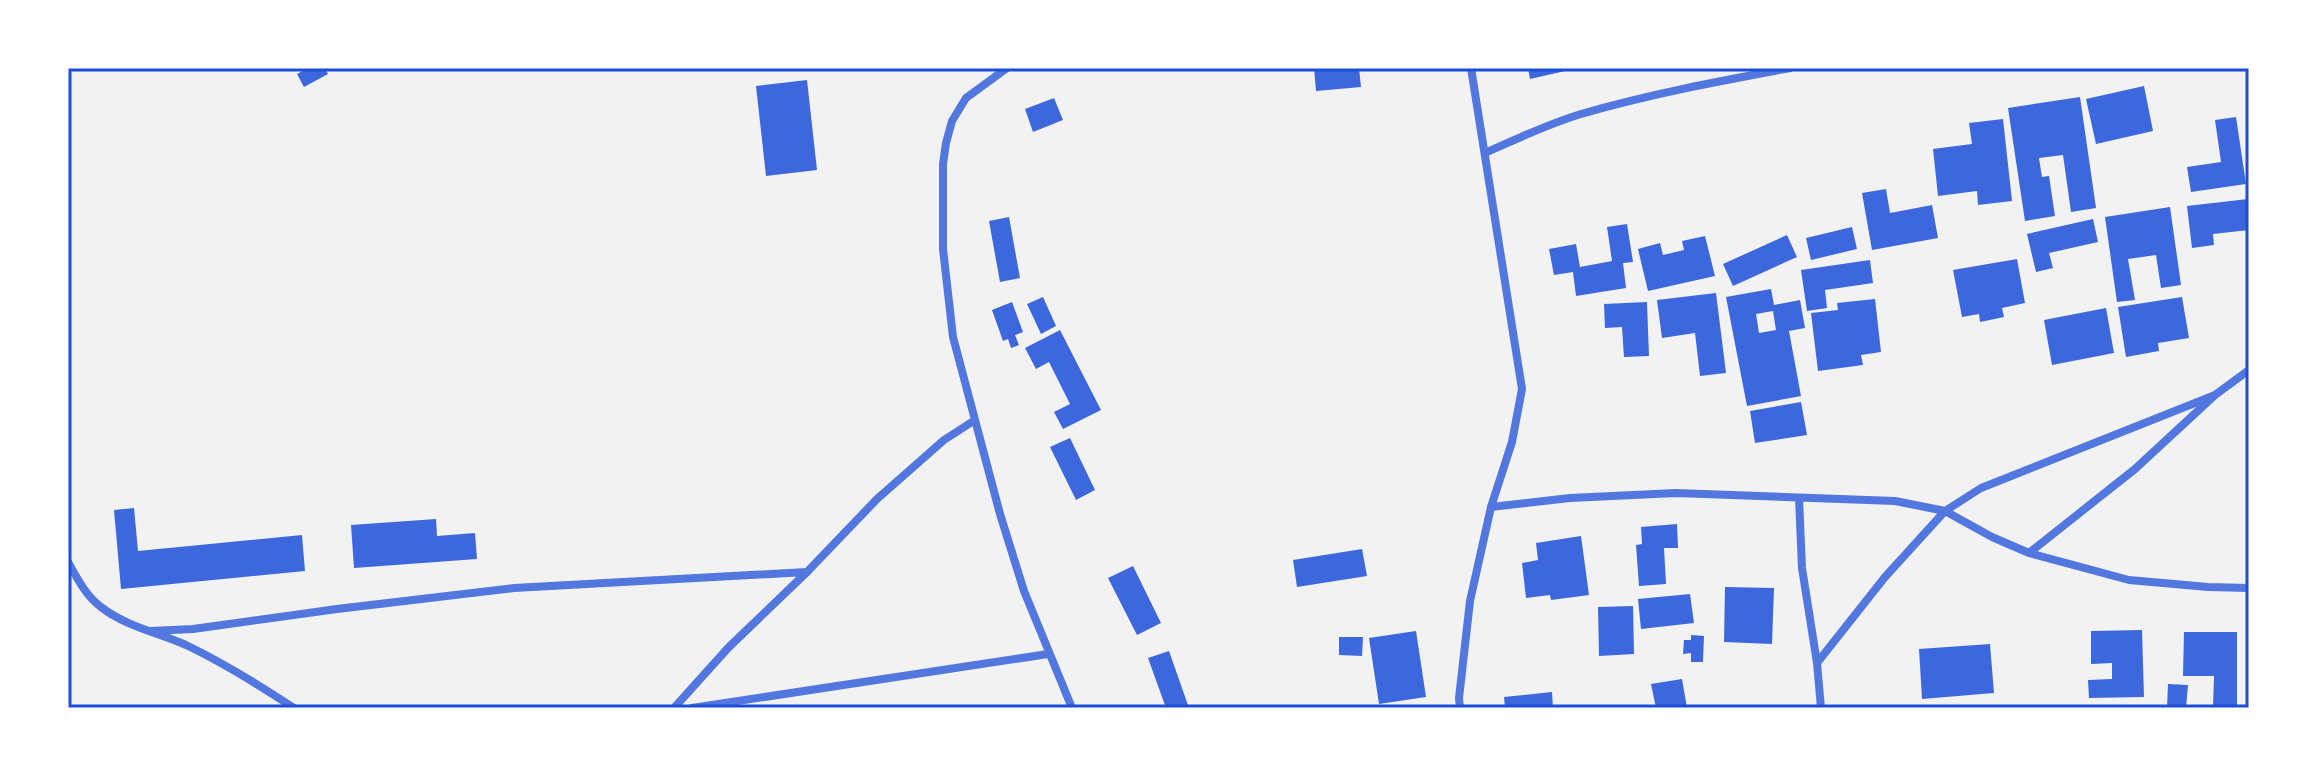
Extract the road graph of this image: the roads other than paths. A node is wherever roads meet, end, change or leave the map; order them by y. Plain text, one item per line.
1 (1007, 68) edge
2 (1471, 68) edge
3 (1790, 68) edge
4 (1485, 153) junction
5 (2249, 370) edge
6 (2215, 395) junction
7 (975, 420) junction
8 (1799, 498) junction
9 (1491, 507) junction
10 (1945, 511) junction
11 (2029, 553) junction
12 (68, 562) edge
13 (807, 572) junction
14 (2249, 588) edge
15 (150, 631) junction
16 (1048, 654) junction
17 (1817, 663) junction
18 (294, 708) edge
19 (674, 708) edge
20 (692, 708) edge
21 (1072, 708) edge
22 (1460, 708) edge
23 (1821, 708) edge

1 - 7 street
2 - 4 street
3 - 4 street
4 - 9 street
5 - 6 street
6 - 10 street
6 - 11 street
7 - 13 street
7 - 16 street
8 - 9 street
8 - 10 street
8 - 17 street
9 - 22 street
10 - 11 street
10 - 17 street
11 - 14 street
12 - 15 street
13 - 15 street
13 - 19 street
15 - 18 street
16 - 20 street
16 - 21 street
17 - 23 street

